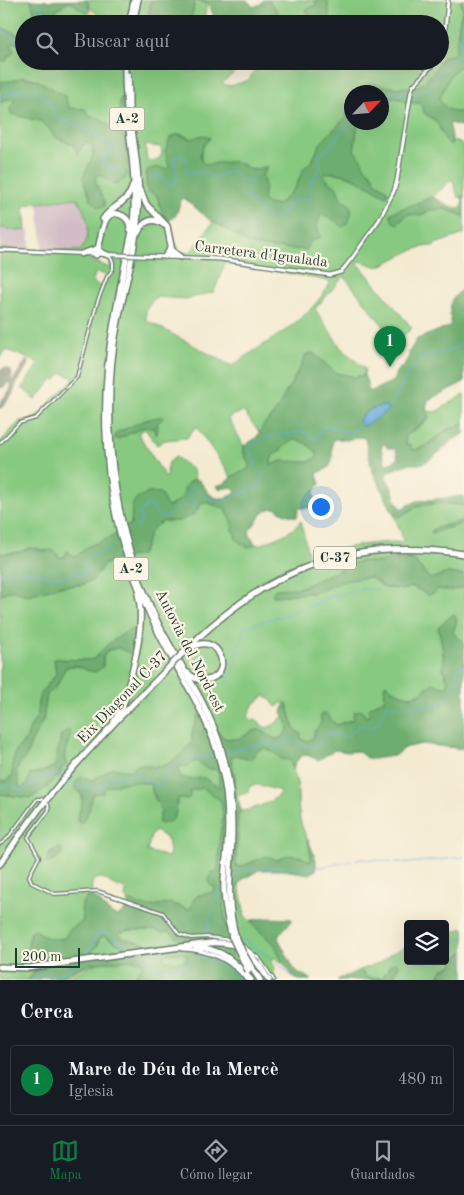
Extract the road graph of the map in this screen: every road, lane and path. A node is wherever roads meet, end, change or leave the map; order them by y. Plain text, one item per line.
1 (136, 0) edge
2 (448, 0) edge
3 (133, 15) edge
4 (446, 15) edge
5 (127, 70) edge
6 (128, 70) edge
7 (428, 70) edge
8 (135, 143) junction
9 (134, 177) junction
10 (168, 233) junction
11 (135, 243) junction
12 (0, 250) edge
13 (97, 251) junction
14 (81, 254) joint
15 (169, 254) junction
16 (108, 255) junction
17 (126, 257) junction
18 (180, 257) joint
19 (0, 444) edge
20 (464, 554) edge
21 (135, 579) junction
22 (168, 641) junction
23 (182, 654) junction
24 (104, 734) junction
25 (42, 799) dead end
26 (48, 804) dead end
27 (16, 840) junction
28 (0, 844) edge
29 (0, 860) edge
30 (0, 866) edge
31 (234, 935) junction
32 (206, 946) junction
33 (215, 952) junction
34 (0, 967) edge
35 (250, 970) junction
36 (247, 980) edge
37 (251, 980) edge
38 (255, 980) edge
39 (260, 980) edge
40 (269, 980) edge
41 (274, 980) edge

1 - 3 highway
2 - 4 street
5 - 9 highway, Autovia del Nord-est / A-2
6 - 8 highway, Autovia del Nord-est / A-2
7 - 18 street, Carretera d'Igualada
8 - 10 highway
8 - 11 highway, Autovia del Nord-est / A-2
9 - 13 highway
9 - 17 highway, Autovia del Nord-est / A-2
10 - 11 highway
10 - 15 highway
11 - 22 highway, Autovia del Nord-est / A-2
12 - 14 street
13 - 14 highway
13 - 16 highway
13 - 17 highway
15 - 16 street, bridge
15 - 18 highway
16 - 19 street
17 - 21 highway, Autovia del Nord-est / A-2
20 - 23 highway, Eix Diagonal C-37 / C-37
21 - 24 highway
21 - 31 highway, Autovia del Nord-est / A-2
22 - 23 highway
22 - 31 highway, Autovia del Nord-est / A-2
23 - 24 highway, Eix Diagonal C-37 / C-37, bridge
24 - 27 highway, Eix Diagonal C-37 / C-37
25 - 28 street
26 - 41 street
27 - 29 highway
27 - 30 highway, Eix Diagonal C-37 / C-37
31 - 35 highway, Autovia del Nord-est / A-2, bridge
32 - 33 highway
32 - 34 highway
32 - 40 highway
33 - 36 street
33 - 37 highway
35 - 38 highway, Autovia del Nord-est / A-2
35 - 39 highway, Autovia del Nord-est / A-2

